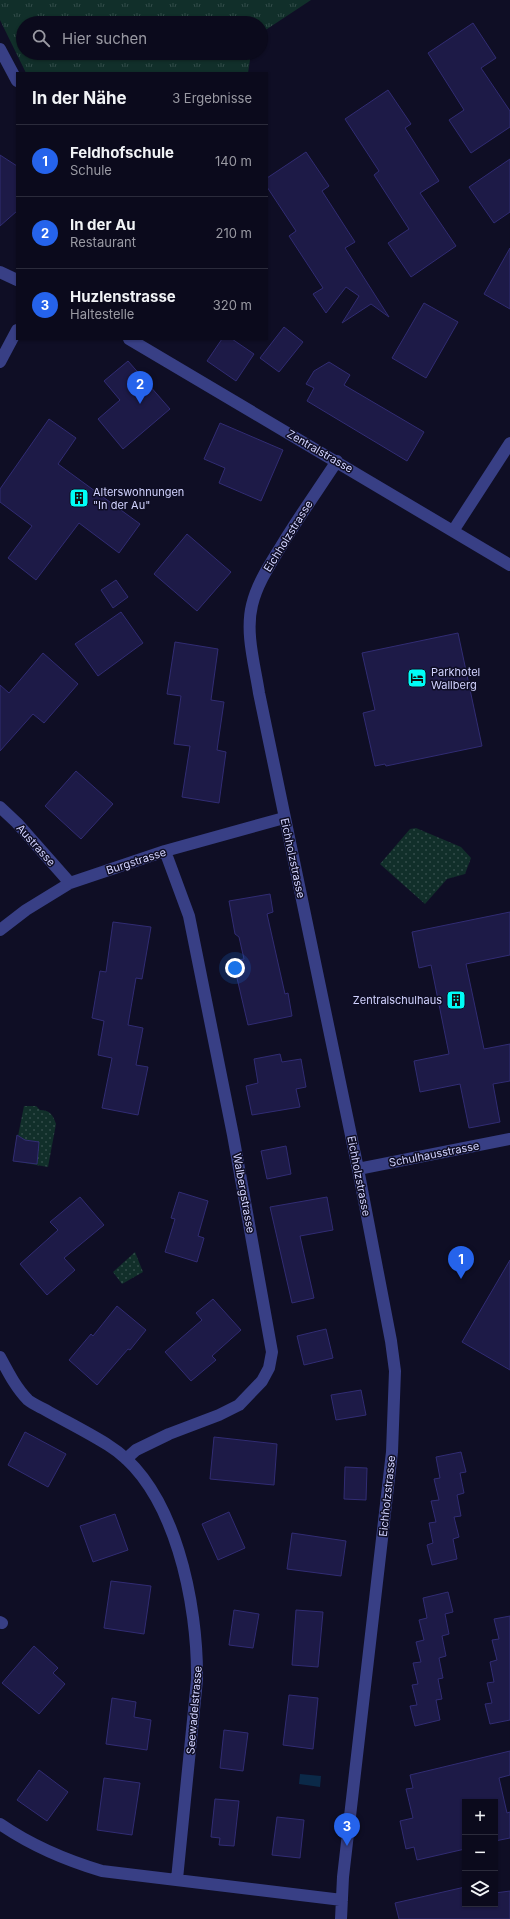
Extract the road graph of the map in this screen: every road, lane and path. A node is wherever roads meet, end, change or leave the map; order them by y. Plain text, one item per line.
1 (0, 49) edge
2 (16, 80) edge
3 (0, 272) edge
4 (16, 280) edge
5 (16, 332) edge
6 (130, 340) edge
7 (0, 362) edge
8 (510, 443) edge
9 (337, 461) junction
10 (453, 531) junction
11 (510, 565) edge
12 (0, 807) edge
13 (284, 818) junction
14 (165, 852) junction
15 (70, 883) junction
16 (0, 930) edge
17 (510, 1139) edge
18 (358, 1169) junction
19 (0, 1357) edge
20 (126, 1459) junction
21 (0, 1824) edge
22 (177, 1879) junction
23 (342, 1900) junction
24 (341, 1919) edge

1 - 2 street
3 - 4 street
5 - 7 street
6 - 9 street, Zentralstrasse
8 - 10 street
9 - 10 street, Zentralstrasse
9 - 13 street, Eichholzstrasse
10 - 11 street, Zentralstrasse
12 - 15 street, Austrasse
13 - 14 street, Burgstrasse
13 - 18 street, Eichholzstrasse
14 - 15 street, Burgstrasse
14 - 20 street, Walbergstrasse
15 - 16 street, Burgstrasse
17 - 18 street, Schulhausstrasse
18 - 23 street, Eichholzstrasse
19 - 20 street, Seewadelstrasse
20 - 22 street, Seewadelstrasse
21 - 22 street
22 - 23 street
23 - 24 street, Eichholzstrasse

